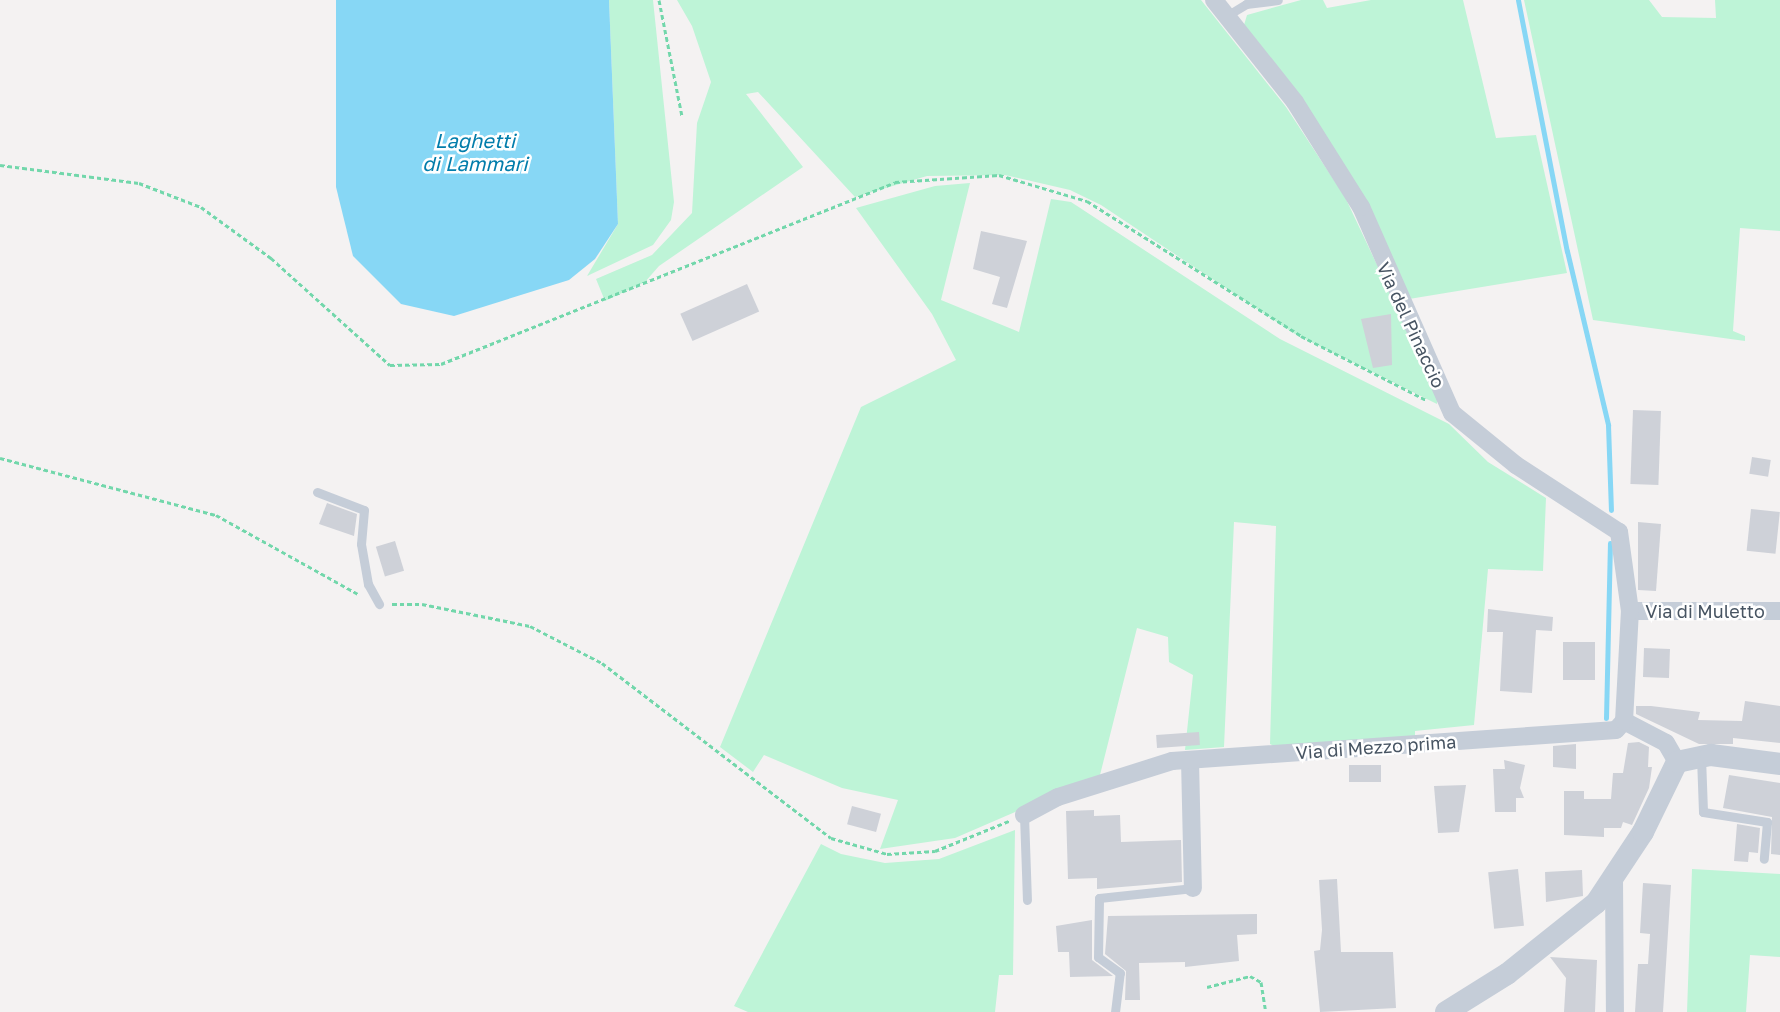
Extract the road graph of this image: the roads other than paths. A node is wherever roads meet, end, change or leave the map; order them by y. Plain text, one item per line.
1 (1214, 0) edge
2 (1278, 0) edge
3 (1228, 15) junction
4 (317, 492) dead end
5 (379, 604) road end
6 (1630, 611) junction
7 (1780, 611) edge
8 (1624, 721) junction
9 (1701, 755) junction
10 (1190, 760) junction
11 (1677, 762) junction
12 (1780, 764) edge
13 (1024, 815) joint
14 (1764, 859) dead end
15 (1614, 878) junction
16 (1193, 888) joint
17 (1027, 900) dead end
18 (1115, 1012) edge
19 (1446, 1012) edge
20 (1615, 1012) edge

1 - 3 street, Via del Pinaccio
2 - 3 lane
3 - 6 street, Via del Pinaccio
4 - 5 lane
6 - 7 street, Via di Muletto
6 - 8 street
8 - 10 street, Via di Mezzo prima
8 - 11 street
9 - 11 street
9 - 12 street
9 - 14 lane
10 - 13 street, Via di Mezzo prima
10 - 16 street
11 - 15 street
13 - 17 lane
15 - 19 street
15 - 20 street
16 - 18 lane

